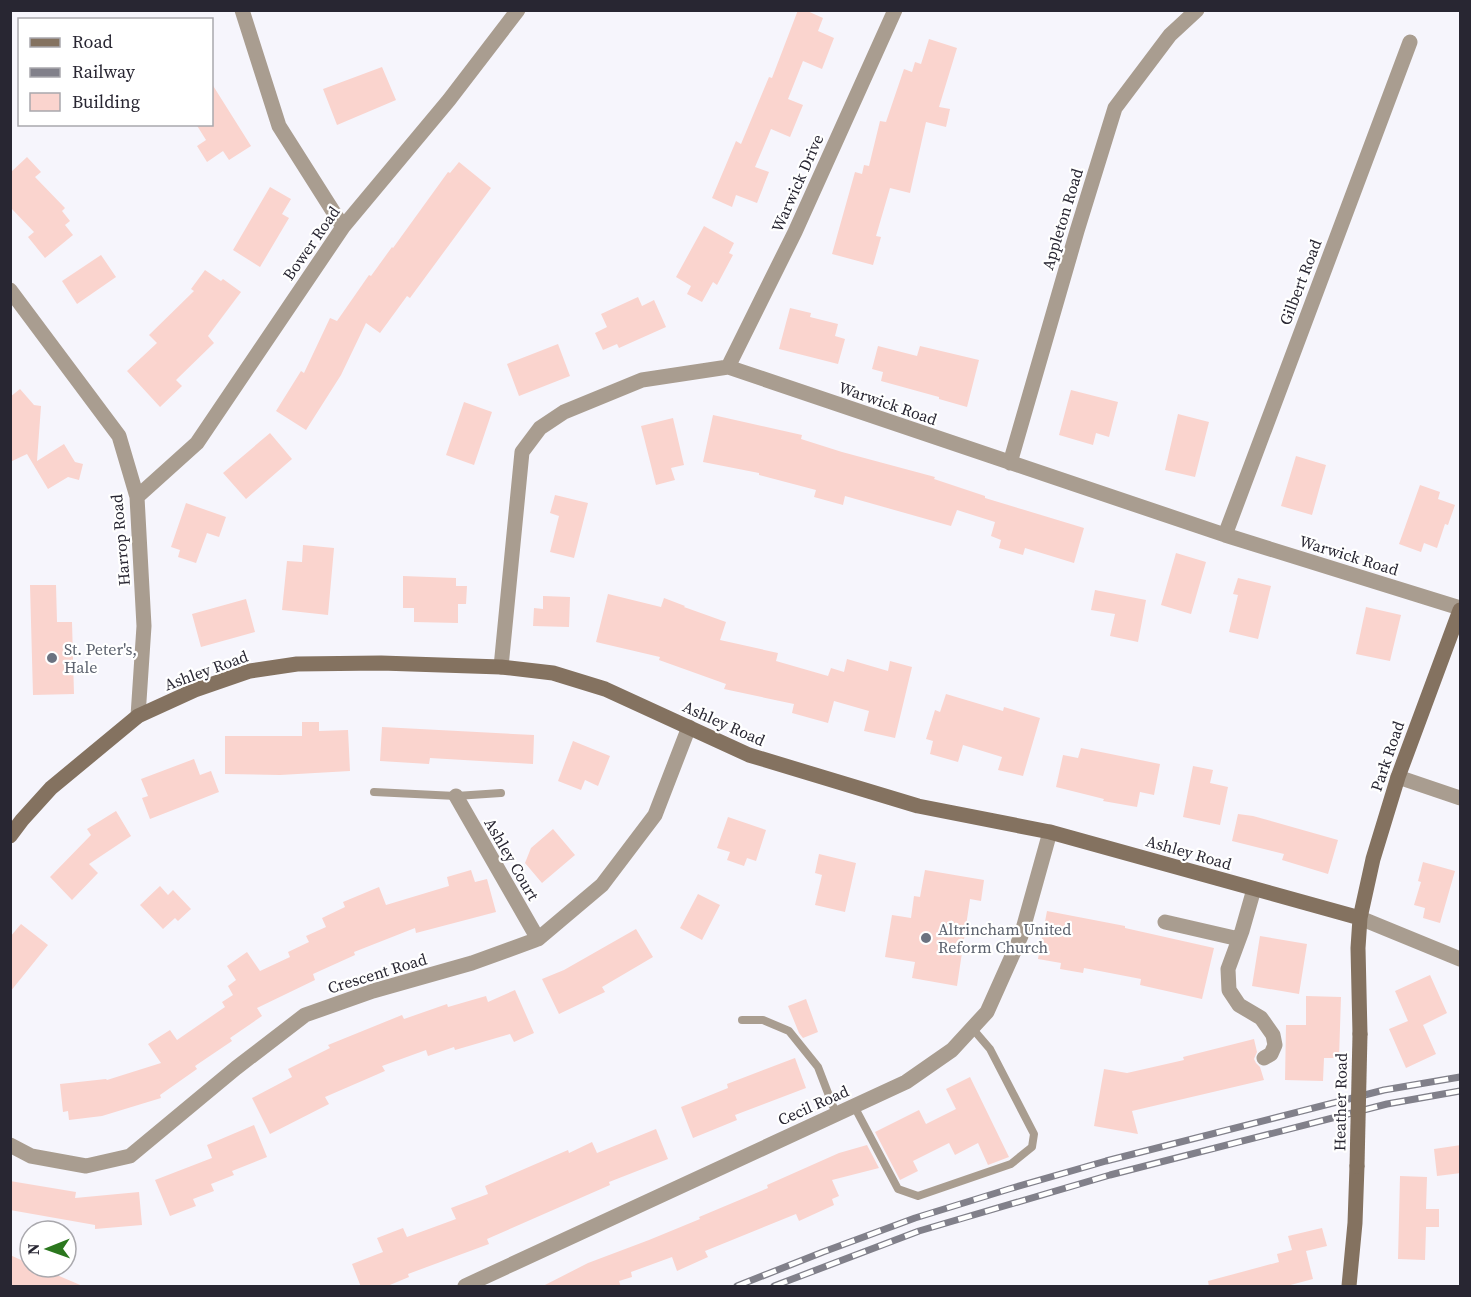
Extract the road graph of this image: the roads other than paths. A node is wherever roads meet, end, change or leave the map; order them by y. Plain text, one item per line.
1 (242, 10) edge
2 (518, 10) edge
3 (895, 10) edge
4 (1197, 10) edge
5 (1410, 42) dead end
6 (343, 227) junction
7 (10, 290) edge
8 (728, 368) junction
9 (1010, 463) junction
10 (137, 497) junction
11 (1225, 535) junction
12 (1461, 609) edge
13 (501, 666) junction
14 (138, 716) junction
15 (689, 727) junction
16 (1398, 777) junction
17 (374, 792) dead end
18 (501, 793) dead end
19 (456, 796) junction
20 (1461, 798) edge
21 (1050, 832) junction
22 (10, 836) edge
23 (1254, 889) junction
24 (1360, 918) junction
25 (1165, 922) dead end
26 (538, 939) junction
27 (1239, 939) junction
28 (1461, 959) edge
29 (742, 1020) dead end
30 (972, 1028) junction
31 (1264, 1058) dead end
32 (855, 1106) junction
33 (836, 1114) junction
34 (10, 1145) edge
35 (465, 1287) edge
36 (1349, 1287) edge

1 - 6 street
2 - 6 street, Bower Road
3 - 8 street, Warwick Drive
4 - 9 street, Appleton Road
5 - 11 street, Gilbert Road
6 - 10 street, Bower Road
7 - 10 street, Harrop Road
8 - 9 street, Warwick Road
8 - 13 street, Warwick Road
9 - 11 street, Warwick Road
10 - 14 street, Harrop Road
11 - 12 street, Warwick Road
12 - 16 main road, Park Road
13 - 14 main road, Ashley Road
13 - 15 main road, Ashley Road
14 - 22 main road, Ashley Road
15 - 21 main road, Ashley Road
15 - 26 street, Crescent Road
16 - 20 street
16 - 24 main road, Park Road
17 - 19 lane
18 - 19 lane
19 - 26 street, Ashley Court
21 - 23 main road, Ashley Road
21 - 30 street, Cecil Road
23 - 24 main road, Ashley Road
23 - 27 street
24 - 28 street, Ashley Road
24 - 36 main road, Heather Road, bridge
25 - 27 street
26 - 34 street, Crescent Road
27 - 31 street
29 - 33 lane
30 - 32 street, Cecil Road
30 - 32 lane
32 - 33 street, Cecil Road
33 - 35 street, Cecil Road

